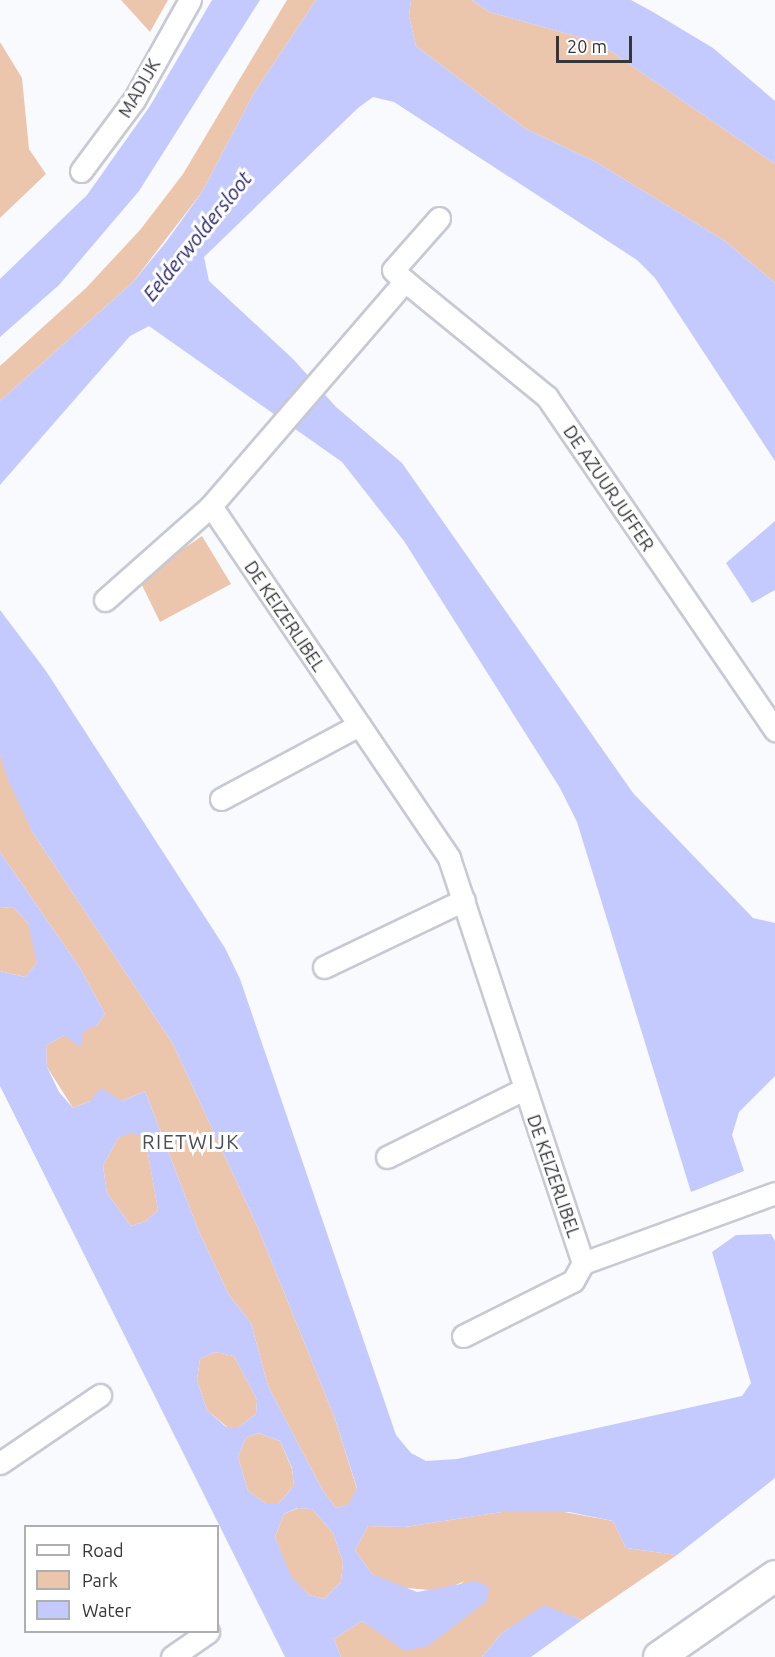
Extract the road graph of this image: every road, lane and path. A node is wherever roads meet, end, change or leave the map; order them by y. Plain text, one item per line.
1 (190, 0) edge
2 (81, 171) dead end
3 (439, 218) dead end
4 (405, 281) junction
5 (211, 506) junction
6 (105, 600) dead end
7 (359, 725) junction
8 (775, 730) edge
9 (221, 799) dead end
10 (464, 900) junction
11 (324, 967) dead end
12 (524, 1089) junction
13 (387, 1157) dead end
14 (775, 1193) edge
15 (583, 1263) junction
16 (463, 1336) dead end
17 (100, 1395) dead end
18 (0, 1463) edge
19 (775, 1576) edge
20 (207, 1633) edge
21 (172, 1657) edge
22 (659, 1657) edge

1 - 2 street, MADIJK
3 - 4 street
4 - 5 street
4 - 8 street, DE AZUURJUFFER
5 - 6 street
5 - 7 street, DE KEIZERLIBEL
7 - 9 street
7 - 10 street, DE KEIZERLIBEL
10 - 11 street
10 - 12 street, DE KEIZERLIBEL
12 - 13 street, DE KEIZERLIBEL
12 - 15 street, DE KEIZERLIBEL
14 - 15 street
15 - 16 street
17 - 18 street
19 - 22 main road
20 - 21 street

